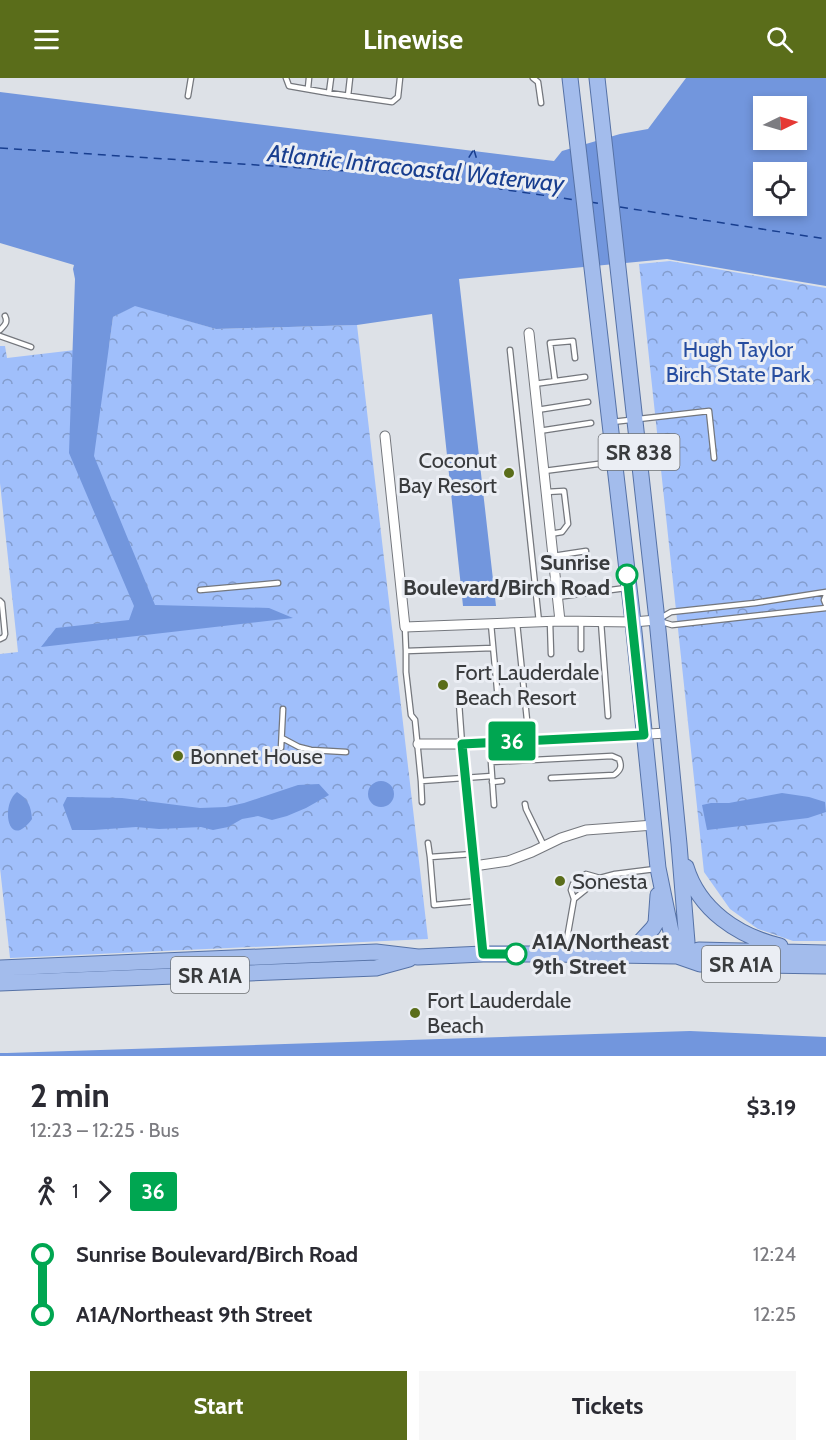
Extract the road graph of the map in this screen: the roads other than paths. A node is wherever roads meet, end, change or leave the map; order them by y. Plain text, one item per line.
1 (191, 78) edge
2 (286, 78) edge
3 (309, 78) edge
4 (331, 78) edge
5 (350, 78) edge
6 (400, 78) edge
7 (533, 78) edge
8 (570, 78) edge
9 (597, 78) edge
10 (308, 88) junction
11 (329, 93) junction
12 (188, 96) dead end
13 (348, 96) junction
14 (541, 103) dead end
15 (5, 316) dead end
16 (0, 330) edge
17 (529, 333) dead end
18 (0, 336) edge
19 (31, 347) dead end
20 (510, 350) dead end
21 (575, 358) dead end
22 (585, 377) dead end
23 (555, 381) junction
24 (534, 384) junction
25 (588, 402) dead end
26 (537, 410) junction
27 (635, 419) junction
28 (610, 422) junction
29 (591, 423) dead end
30 (539, 432) junction
31 (385, 436) dead end
32 (660, 456) dead end
33 (714, 458) dead end
34 (640, 459) junction
35 (614, 462) junction
36 (544, 471) junction
37 (546, 492) junction
38 (550, 534) junction
39 (586, 551) dead end
40 (553, 556) junction
41 (278, 583) dead end
42 (629, 587) junction
43 (200, 590) dead end
44 (826, 594) edge
45 (557, 597) junction
46 (0, 601) edge
47 (768, 601) junction
48 (826, 606) edge
49 (770, 614) junction
50 (657, 620) junction
51 (555, 621) junction
52 (580, 621) junction
53 (539, 622) junction
54 (601, 622) junction
55 (633, 622) junction
56 (517, 623) junction
57 (491, 624) junction
58 (405, 627) junction
59 (0, 639) edge
60 (493, 648) junction
61 (581, 649) dead end
62 (406, 651) junction
63 (551, 654) dead end
64 (284, 709) dead end
65 (608, 716) dead end
66 (527, 720) dead end
67 (668, 733) junction
68 (644, 735) junction
69 (282, 738) junction
70 (418, 744) junction
71 (462, 744) junction
72 (281, 748) dead end
73 (346, 752) dead end
74 (465, 778) junction
75 (551, 778) dead end
76 (492, 779) junction
77 (421, 781) junction
78 (502, 781) dead end
79 (422, 801) dead end
80 (525, 804) dead end
81 (494, 805) dead end
82 (654, 825) junction
83 (428, 843) dead end
84 (680, 844) junction
85 (544, 846) junction
86 (473, 854) junction
87 (430, 857) junction
88 (474, 866) junction
89 (658, 873) junction
90 (586, 874) dead end
91 (600, 878) junction
92 (573, 884) dead end
93 (574, 899) junction
94 (478, 902) junction
95 (806, 952) junction
96 (826, 953) edge
97 (483, 954) junction
98 (565, 954) junction
99 (628, 955) junction
100 (676, 956) junction
101 (418, 957) junction
102 (826, 966) edge
103 (0, 968) edge
104 (0, 983) edge

1 - 12 lane
2 - 10 lane
3 - 10 lane
4 - 11 lane
5 - 13 lane
6 - 13 lane
7 - 14 lane
8 - 28 main road, SR 838
9 - 27 main road, SR 838
10 - 11 lane
11 - 13 lane
15 - 16 lane
17 - 24 street
18 - 19 lane
20 - 53 lane
21 - 23 lane
22 - 23 lane
23 - 24 lane
24 - 26 street
25 - 26 lane
26 - 30 street
27 - 28 lane
27 - 33 lane
27 - 34 main road, SR 838
28 - 35 main road, SR 838
29 - 30 lane
30 - 36 street
31 - 58 street
32 - 34 lane
34 - 35 lane
34 - 50 main road, SR 838
35 - 36 lane
35 - 42 main road, SR 838
36 - 37 street
37 - 38 street
37 - 38 lane
38 - 40 street
39 - 40 lane
40 - 45 street
41 - 43 lane
42 - 45 lane
42 - 55 main road, SR 838
44 - 47 lane
44 - 48 lane
45 - 51 street
46 - 59 lane
47 - 49 lane
47 - 50 lane
48 - 49 lane
49 - 50 lane
50 - 55 street
50 - 67 main road, SR 838
51 - 52 street
51 - 53 street
51 - 63 lane
52 - 54 street
52 - 61 lane
53 - 56 street
54 - 55 street
54 - 65 lane
55 - 68 main road, SR 838
56 - 57 street
56 - 66 lane
57 - 58 street
57 - 60 lane
58 - 62 lane
60 - 62 lane
60 - 71 lane
62 - 70 lane
64 - 69 lane
67 - 68 street
67 - 84 main road, SR 838
68 - 71 street
68 - 82 main road, SR 838
69 - 72 lane
69 - 73 lane
70 - 71 street
70 - 77 lane
71 - 74 street
74 - 76 lane
74 - 77 lane
74 - 86 street
75 - 76 lane
76 - 78 lane
76 - 81 lane
77 - 79 lane
80 - 85 lane
82 - 85 street
82 - 89 main road, SR 838
83 - 87 lane
84 - 95 main road
84 - 100 main road, SR 838
85 - 88 street
86 - 87 lane
86 - 88 street
87 - 94 lane
88 - 94 street
89 - 91 lane
89 - 99 main road
89 - 100 main road, SR 838
90 - 91 lane
91 - 93 lane
92 - 93 lane
93 - 98 lane
94 - 97 street
95 - 96 main road, SR A1A
95 - 100 main road, SR A1A
97 - 98 main road, SR A1A
97 - 101 main road, SR A1A
98 - 99 main road, SR A1A
99 - 100 main road, SR A1A
100 - 102 main road, SR A1A
101 - 103 main road, SR A1A
101 - 104 main road, SR A1A

